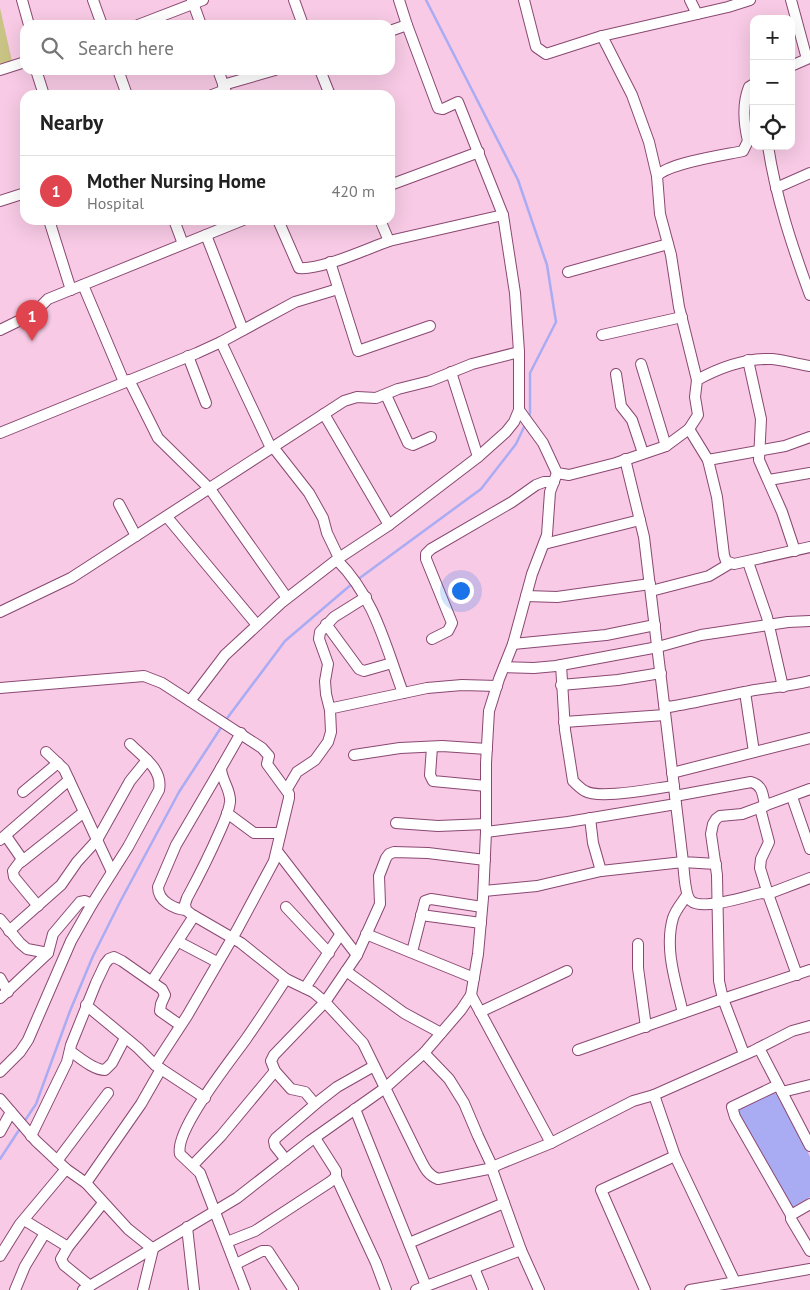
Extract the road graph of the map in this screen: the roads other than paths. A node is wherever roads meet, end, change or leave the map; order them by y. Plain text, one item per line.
1 (22, 0) edge
2 (93, 0) edge
3 (204, 0) edge
4 (294, 0) edge
5 (399, 0) edge
6 (524, 0) edge
7 (690, 0) edge
8 (750, 0) edge
9 (791, 0) edge
10 (192, 2) edge
11 (697, 14) junction
12 (28, 20) edge
13 (100, 20) edge
14 (150, 20) edge
15 (199, 20) edge
16 (301, 20) edge
17 (406, 25) junction
18 (395, 29) edge
19 (602, 36) junction
20 (808, 58) edge
21 (20, 64) edge
22 (795, 64) edge
23 (0, 70) edge
24 (38, 75) edge
25 (120, 75) edge
26 (220, 75) edge
27 (262, 75) edge
28 (322, 75) edge
29 (750, 86) edge
30 (42, 90) edge
31 (125, 90) edge
32 (225, 90) edge
33 (328, 90) edge
34 (750, 139) edge
35 (750, 142) edge
36 (769, 150) edge
37 (479, 152) junction
38 (810, 172) edge
39 (656, 176) junction
40 (395, 183) edge
41 (776, 188) junction
42 (20, 194) edge
43 (0, 201) edge
44 (503, 215) junction
45 (51, 225) edge
46 (176, 225) edge
47 (222, 225) edge
48 (280, 225) edge
49 (382, 225) edge
50 (206, 235) junction
51 (389, 241) junction
52 (183, 244) junction
53 (668, 244) junction
54 (330, 262) junction
55 (568, 272) dead end
56 (83, 285) junction
57 (338, 289) junction
58 (71, 290) junction
59 (810, 295) edge
60 (682, 317) junction
61 (430, 326) dead end
62 (0, 330) edge
63 (243, 330) junction
64 (602, 335) dead end
65 (221, 342) junction
66 (519, 352) junction
67 (188, 356) junction
68 (748, 360) junction
69 (641, 364) dead end
70 (810, 366) edge
71 (451, 372) junction
72 (616, 374) dead end
73 (697, 380) junction
74 (126, 381) junction
75 (386, 395) junction
76 (206, 403) dead end
77 (519, 410) junction
78 (324, 414) junction
79 (690, 429) junction
80 (0, 432) edge
81 (431, 437) dead end
82 (810, 437) edge
83 (666, 446) junction
84 (272, 448) junction
85 (760, 451) junction
86 (643, 454) junction
87 (478, 458) junction
88 (625, 459) junction
89 (708, 460) junction
90 (810, 473) edge
91 (555, 478) junction
92 (769, 480) junction
93 (210, 489) junction
94 (119, 504) dead end
95 (167, 517) junction
96 (640, 520) junction
97 (390, 525) junction
98 (136, 536) junction
99 (544, 544) junction
100 (810, 547) edge
101 (795, 551) junction
102 (338, 559) junction
103 (748, 562) junction
104 (729, 564) junction
105 (650, 588) junction
106 (526, 596) junction
107 (287, 598) junction
108 (366, 598) junction
109 (0, 612) edge
110 (810, 621) edge
111 (326, 624) junction
112 (769, 624) junction
113 (257, 625) junction
114 (655, 625) junction
115 (432, 639) dead end
116 (513, 644) junction
117 (658, 646) junction
118 (392, 663) junction
119 (561, 665) junction
120 (504, 666) junction
121 (660, 673) junction
122 (810, 681) edge
123 (561, 685) junction
124 (497, 686) junction
125 (783, 687) junction
126 (0, 688) edge
127 (745, 692) junction
128 (403, 693) junction
129 (190, 701) junction
130 (664, 704) junction
131 (330, 710) junction
132 (665, 715) junction
133 (564, 722) junction
134 (241, 733) junction
135 (810, 738) edge
136 (130, 744) dead end
137 (432, 747) junction
138 (487, 749) junction
139 (46, 752) dead end
140 (754, 752) junction
141 (354, 755) dead end
142 (147, 760) junction
143 (58, 763) junction
144 (221, 768) junction
145 (672, 773) junction
146 (69, 780) junction
147 (486, 786) junction
148 (286, 789) junction
149 (810, 789) edge
150 (23, 792) dead end
151 (675, 795) junction
152 (792, 797) junction
153 (763, 807) junction
154 (84, 812) junction
155 (227, 813) junction
156 (590, 818) junction
157 (396, 823) dead end
158 (486, 828) junction
159 (280, 833) junction
160 (3, 838) edge
161 (97, 840) junction
162 (810, 849) edge
163 (277, 851) junction
164 (485, 860) junction
165 (21, 862) junction
166 (683, 862) junction
167 (716, 864) junction
168 (601, 871) junction
169 (112, 872) junction
170 (810, 878) edge
171 (484, 891) junction
172 (768, 894) junction
173 (688, 895) junction
174 (92, 904) junction
175 (718, 904) junction
176 (38, 906) junction
177 (286, 907) dead end
178 (482, 907) junction
179 (190, 913) junction
180 (421, 915) junction
181 (0, 919) edge
182 (481, 923) junction
183 (9, 931) junction
184 (366, 934) junction
185 (340, 935) junction
186 (232, 937) junction
187 (179, 942) junction
188 (638, 944) dead end
189 (412, 952) junction
190 (48, 953) junction
191 (329, 953) junction
192 (357, 955) junction
193 (217, 962) junction
194 (810, 970) edge
195 (346, 971) junction
196 (566, 971) dead end
197 (797, 975) junction
198 (0, 978) edge
199 (474, 978) junction
200 (286, 979) junction
201 (152, 981) junction
202 (304, 988) junction
203 (4, 995) edge
204 (471, 995) junction
205 (722, 998) junction
206 (325, 1002) junction
207 (86, 1005) junction
208 (480, 1012) junction
209 (683, 1014) junction
210 (180, 1025) junction
211 (810, 1026) edge
212 (646, 1027) junction
213 (441, 1033) junction
214 (126, 1038) junction
215 (759, 1048) junction
216 (578, 1050) dead end
217 (70, 1051) junction
218 (424, 1053) junction
219 (744, 1054) junction
220 (374, 1066) junction
221 (158, 1067) junction
222 (275, 1071) junction
223 (0, 1072) edge
224 (810, 1085) edge
225 (385, 1088) junction
226 (780, 1088) junction
227 (108, 1093) dead end
228 (654, 1095) junction
229 (204, 1098) junction
230 (0, 1099) edge
231 (315, 1104) junction
232 (355, 1109) junction
233 (13, 1115) junction
234 (0, 1132) edge
235 (29, 1134) junction
236 (314, 1138) junction
237 (552, 1143) junction
238 (809, 1143) edge
239 (675, 1156) junction
240 (286, 1160) junction
241 (57, 1161) junction
242 (193, 1165) junction
243 (493, 1168) junction
244 (66, 1169) junction
245 (336, 1177) junction
246 (86, 1183) junction
247 (103, 1202) junction
248 (504, 1203) junction
249 (810, 1204) edge
250 (214, 1212) junction
251 (791, 1215) junction
252 (24, 1220) junction
253 (187, 1227) junction
254 (45, 1233) junction
255 (227, 1242) junction
256 (409, 1243) junction
257 (68, 1247) junction
258 (153, 1249) junction
259 (522, 1250) junction
260 (810, 1251) edge
261 (0, 1256) edge
262 (236, 1264) junction
263 (474, 1268) junction
264 (810, 1270) edge
265 (735, 1282) junction
266 (87, 1288) edge
267 (293, 1289) edge
268 (421, 1289) edge
269 (15, 1290) edge
270 (143, 1290) edge
271 (194, 1290) edge
272 (245, 1290) edge
273 (386, 1290) edge
274 (483, 1290) edge
275 (539, 1290) edge
276 (645, 1290) edge
277 (690, 1290) edge

1 - 12 street
2 - 13 street
3 - 10 street
4 - 16 street
5 - 17 street
6 - 19 street
7 - 11 street
8 - 11 street
9 - 20 street
10 - 14 street
10 - 15 street
11 - 19 street
17 - 18 street
17 - 37 street
19 - 39 street
20 - 22 street
21 - 23 street
24 - 30 street
25 - 31 street
26 - 32 street
27 - 32 street
28 - 33 street
29 - 34 street
35 - 39 street
36 - 41 street
37 - 40 street
37 - 44 street
38 - 41 street
39 - 53 street
41 - 59 street
42 - 43 street
44 - 51 street
44 - 66 street
45 - 58 street
46 - 52 street
47 - 50 street
48 - 54 street
49 - 51 street
50 - 52 street
50 - 63 street
51 - 54 street
52 - 56 street
53 - 55 street
53 - 60 street
54 - 57 street
56 - 58 street
56 - 74 street
57 - 61 street
57 - 63 street
58 - 62 street
60 - 64 street
60 - 73 street
63 - 65 street
65 - 67 street
65 - 84 street
66 - 71 street
66 - 77 street
67 - 74 street
67 - 76 street
68 - 70 street
68 - 73 street
68 - 85 street
69 - 83 street
71 - 75 street
71 - 87 street
72 - 86 street
73 - 79 street
74 - 80 street
74 - 93 street
75 - 78 street
75 - 81 street
77 - 87 street
77 - 91 street
78 - 84 street
78 - 97 street
79 - 83 street
79 - 89 street
82 - 85 street
83 - 86 street
84 - 93 street
84 - 102 street
85 - 89 street
85 - 92 street
86 - 88 street
87 - 97 street
88 - 91 street
88 - 96 street
89 - 104 street
90 - 92 street
91 - 99 street
91 - 115 street
92 - 101 street
93 - 95 street
93 - 107 street
94 - 98 street
95 - 98 street
95 - 113 street
96 - 99 street
96 - 105 street
97 - 102 street
98 - 109 street
99 - 106 street
100 - 101 street
101 - 103 street
102 - 107 street
102 - 108 street
103 - 104 street
103 - 112 street
104 - 105 street
105 - 106 street
105 - 114 street
106 - 116 street
107 - 113 street
108 - 111 street
108 - 118 street
110 - 112 street
111 - 118 street
111 - 131 street
112 - 117 street
112 - 125 street
113 - 129 street
114 - 116 street
114 - 117 street
116 - 120 street
117 - 119 street
117 - 121 street
118 - 128 street
119 - 120 street
119 - 123 street
120 - 124 street
121 - 123 street
121 - 130 street
122 - 125 street
123 - 133 street
124 - 128 street
124 - 138 street
125 - 127 street
126 - 129 street
127 - 130 street
127 - 140 street
128 - 131 street
129 - 134 street
130 - 132 street
131 - 148 street
132 - 133 street
132 - 145 street
133 - 151 street
134 - 144 street
134 - 148 street
135 - 140 street
136 - 142 street
137 - 138 street
137 - 141 street
137 - 147 street
138 - 147 street
139 - 143 street
140 - 145 street
142 - 161 street
142 - 169 street
143 - 146 street
143 - 150 street
144 - 155 street
144 - 179 street
145 - 151 street
146 - 154 street
146 - 160 street
147 - 158 street
148 - 159 street
149 - 152 street
151 - 153 street
151 - 156 street
151 - 166 street
152 - 153 street
152 - 162 street
153 - 167 street
153 - 172 street
154 - 161 street
154 - 165 street
155 - 159 street
155 - 179 street
156 - 158 street
156 - 168 street
157 - 158 street
158 - 164 street
159 - 163 street
160 - 165 street
161 - 169 street
161 - 176 street
163 - 185 street
163 - 186 street
164 - 171 street
164 - 184 street
165 - 176 street
166 - 167 street
166 - 168 street
166 - 173 street
167 - 175 street
168 - 171 street
169 - 174 street
170 - 172 street
171 - 178 street
172 - 175 street
172 - 197 street
173 - 175 street
173 - 209 street
174 - 190 street
174 - 223 street
175 - 205 street
176 - 183 street
177 - 191 street
178 - 180 street
178 - 182 street
179 - 186 street
179 - 187 street
180 - 182 street
180 - 189 street
181 - 183 street
182 - 199 street
183 - 190 street
184 - 189 street
184 - 192 street
185 - 191 street
185 - 192 street
186 - 193 street
186 - 200 street
187 - 193 street
187 - 201 street
188 - 212 street
189 - 199 street
190 - 203 street
191 - 202 street
192 - 195 street
193 - 210 street
194 - 197 street
195 - 206 street
195 - 213 street
196 - 208 street
197 - 205 street
198 - 203 street
199 - 204 street
200 - 202 street
200 - 229 street
201 - 207 street
201 - 210 street
202 - 206 street
204 - 208 street
204 - 213 street
205 - 209 street
205 - 219 street
206 - 220 street
206 - 222 street
207 - 214 street
207 - 217 street
208 - 237 street
209 - 212 street
210 - 221 street
211 - 215 street
212 - 216 street
213 - 218 street
214 - 217 street
214 - 221 street
215 - 219 street
215 - 226 street
217 - 235 street
218 - 225 street
218 - 243 street
219 - 228 street
220 - 225 street
220 - 231 street
221 - 229 street
221 - 246 street
222 - 231 street
222 - 242 street
224 - 226 street
225 - 232 street
225 - 243 street
226 - 238 street
226 - 251 street
227 - 241 street
228 - 237 street
228 - 239 street
229 - 242 street
230 - 233 street
231 - 240 street
232 - 236 street
232 - 256 street
233 - 234 street
233 - 235 street
235 - 241 street
236 - 240 street
236 - 245 street
237 - 243 street
239 - 265 street
239 - 276 street
240 - 250 street
241 - 244 street
242 - 250 street
243 - 248 street
244 - 246 street
244 - 252 street
245 - 255 street
245 - 273 street
246 - 247 street
247 - 257 street
247 - 258 street
248 - 256 street
248 - 259 street
249 - 251 street
250 - 253 street
250 - 255 street
251 - 260 street
252 - 254 street
252 - 261 street
253 - 258 street
253 - 271 street
254 - 257 street
254 - 269 street
255 - 262 street
256 - 268 street
257 - 266 street
258 - 266 street
258 - 270 street
259 - 263 street
259 - 275 street
262 - 267 street
262 - 272 street
263 - 268 street
263 - 274 street
264 - 265 street
265 - 277 street

